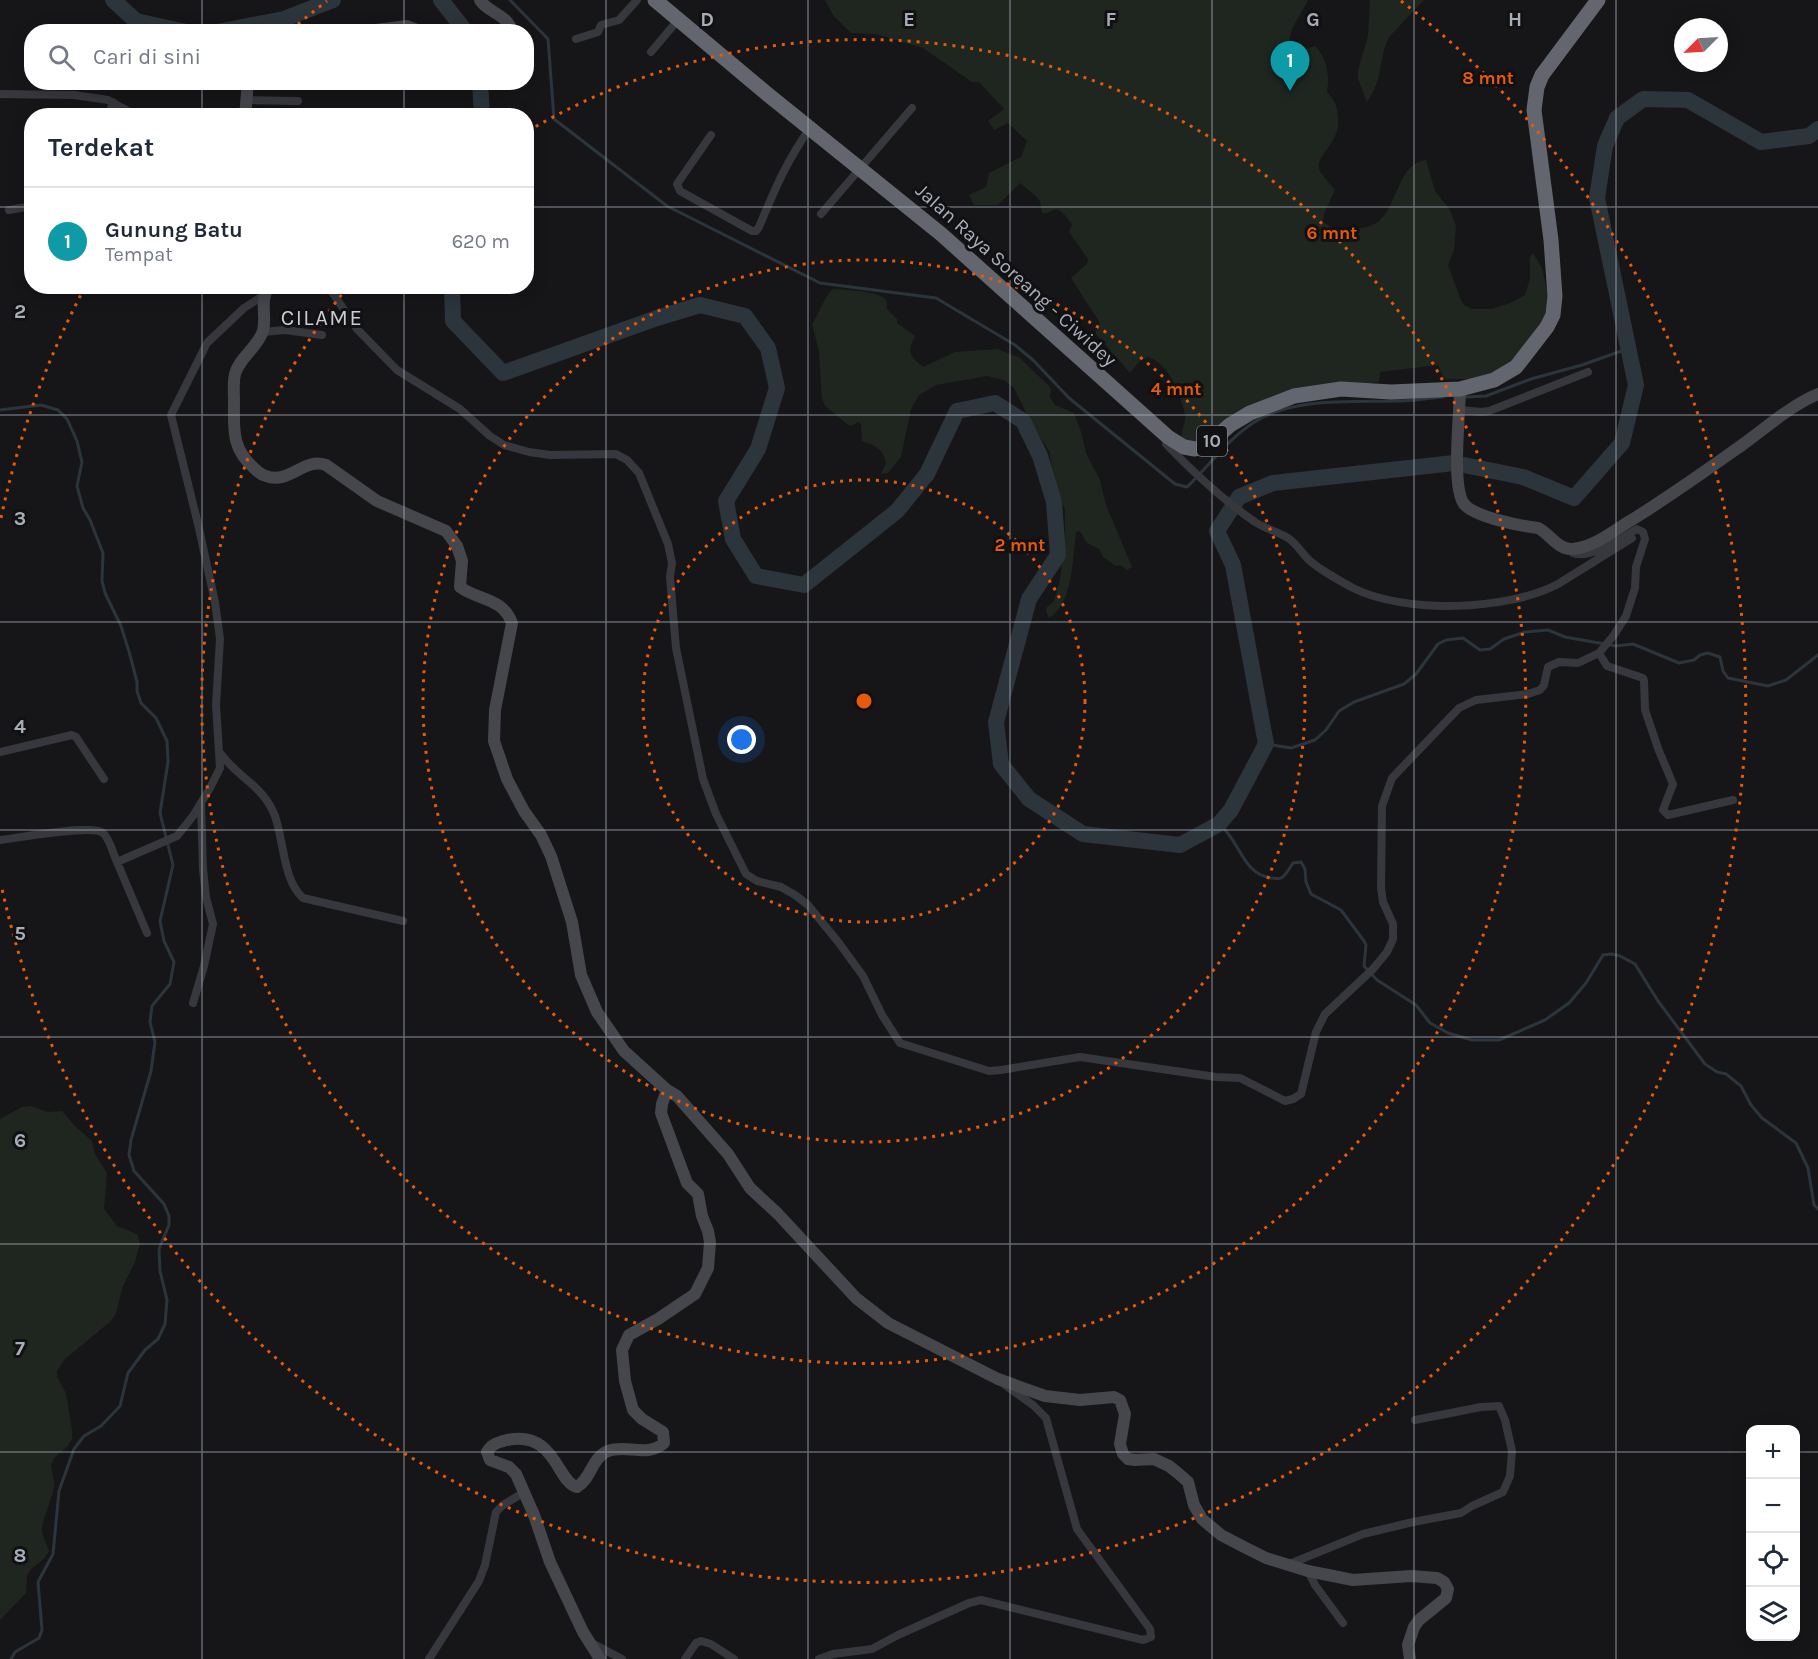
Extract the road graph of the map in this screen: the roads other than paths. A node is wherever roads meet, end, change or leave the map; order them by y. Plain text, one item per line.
1 (480, 0) edge
2 (637, 0) edge
3 (655, 0) edge
4 (1598, 0) edge
5 (678, 20) junction
6 (509, 24) edge
7 (576, 39) dead end
8 (651, 52) dead end
9 (247, 90) edge
10 (0, 94) edge
11 (246, 100) junction
12 (298, 101) dead end
13 (113, 102) junction
14 (111, 108) edge
15 (123, 108) edge
16 (246, 108) edge
17 (912, 108) dead end
18 (810, 128) junction
19 (711, 135) dead end
20 (860, 168) junction
21 (24, 207) edge
22 (9, 210) dead end
23 (821, 214) dead end
24 (263, 294) edge
25 (267, 294) edge
26 (333, 294) edge
27 (263, 332) junction
28 (322, 335) dead end
29 (1588, 372) dead end
30 (1818, 394) edge
31 (1460, 398) junction
32 (1168, 437) junction
33 (1642, 532) junction
34 (1572, 549) junction
35 (1599, 653) junction
36 (219, 751) junction
37 (0, 752) edge
38 (104, 779) dead end
39 (1733, 800) dead end
40 (201, 803) junction
41 (0, 840) edge
42 (117, 862) junction
43 (403, 921) dead end
44 (147, 933) dead end
45 (193, 1003) dead end
46 (667, 1090) junction
47 (998, 1379) junction
48 (1415, 1420) dead end
49 (524, 1493) junction
50 (1287, 1565) junction
51 (1308, 1571) junction
52 (1343, 1623) dead end
53 (588, 1641) junction
54 (429, 1659) edge
55 (600, 1659) edge
56 (621, 1659) edge
57 (685, 1659) edge
58 (734, 1659) edge
59 (819, 1659) edge
60 (1410, 1659) edge

1 - 6 street
2 - 7 street
3 - 5 highway, Jalan Raya Soreang - Ciwidey / 10
4 - 31 highway, Jalan Raya Soreang - Ciwidey / 10
5 - 8 street
5 - 18 highway, Jalan Raya Soreang - Ciwidey / 10
9 - 11 street
10 - 13 street
11 - 12 street
11 - 16 street
13 - 14 street
13 - 15 street
17 - 20 street
18 - 19 street
18 - 20 highway, Jalan Raya Soreang - Ciwidey / 10
20 - 23 street
20 - 32 highway, Jalan Raya Soreang - Ciwidey / 10
21 - 22 street
24 - 36 street
25 - 27 street
26 - 35 street
27 - 28 street
27 - 46 street
29 - 31 street
30 - 34 street
31 - 32 highway, Jalan Raya Soreang - Ciwidey / 10
31 - 34 street
32 - 33 street
33 - 34 street
33 - 35 street
35 - 39 street
36 - 40 street
36 - 43 street
37 - 38 street
40 - 42 street
40 - 45 street
41 - 42 street
42 - 44 street
46 - 47 street
46 - 49 street
47 - 50 street
47 - 59 street
48 - 50 street
49 - 53 street
49 - 54 street
50 - 51 street
51 - 52 street
51 - 60 street
53 - 55 street
53 - 56 street
57 - 58 street

